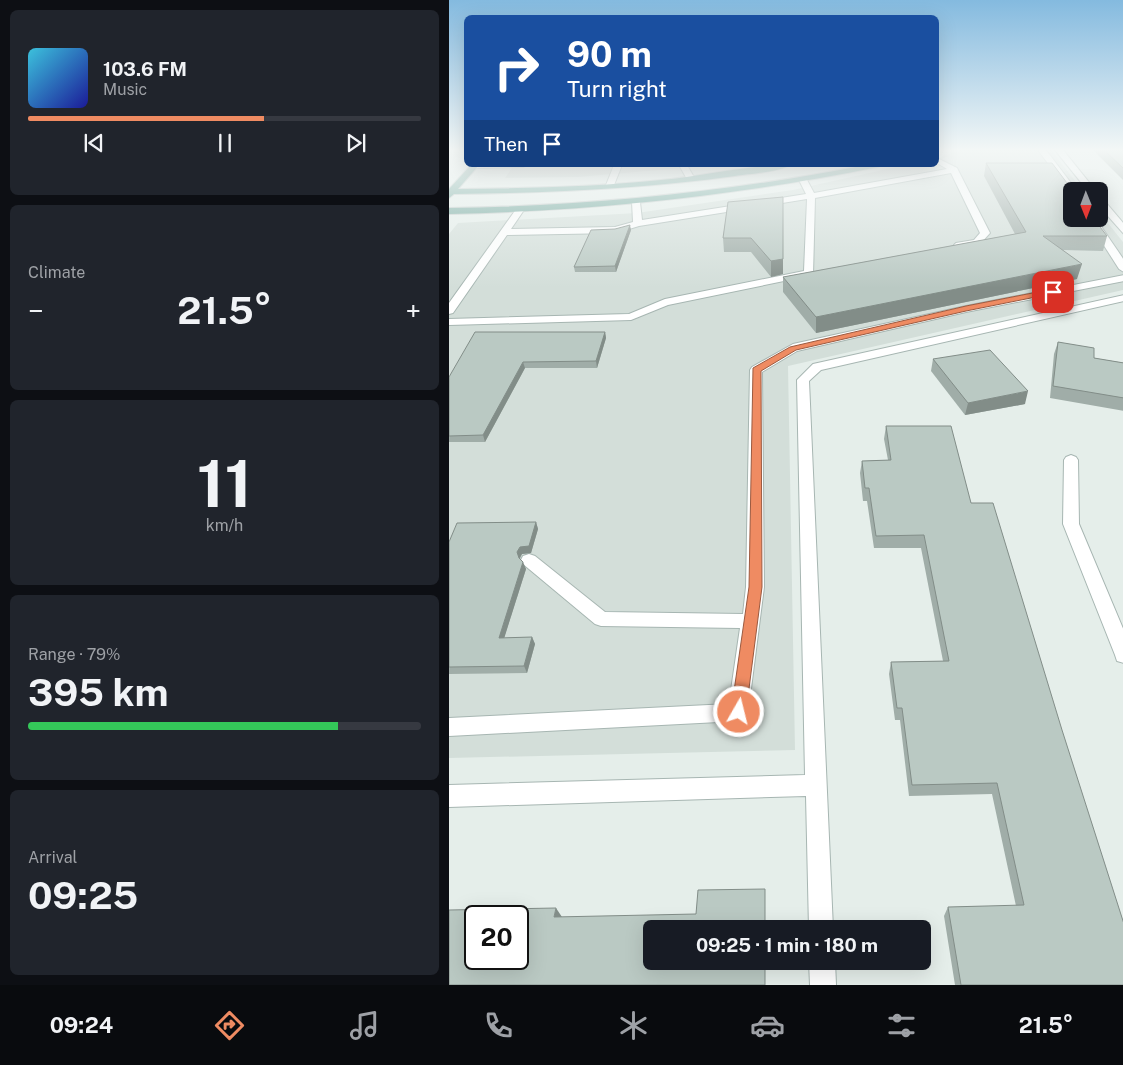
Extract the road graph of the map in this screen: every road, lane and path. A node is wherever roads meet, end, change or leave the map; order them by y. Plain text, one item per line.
1 (695, 196) edge
2 (811, 196) joint
3 (967, 196) edge
4 (636, 202) junction
5 (520, 210) junction
6 (449, 211) edge
7 (1108, 212) edge
8 (638, 223) junction
9 (1097, 228) edge
10 (1123, 231) edge
11 (504, 232) junction
12 (948, 247) edge
13 (1123, 269) edge
14 (1123, 278) edge
15 (449, 287) edge
16 (466, 287) junction
17 (1123, 298) edge
18 (449, 311) edge
19 (449, 322) edge
20 (1071, 460) dead end
21 (529, 560) dead end
22 (751, 621) junction
23 (1123, 655) edge
24 (449, 728) edge
25 (816, 785) junction
26 (449, 796) edge
27 (821, 920) edge
28 (822, 970) edge
29 (823, 985) edge

1 - 4 main road
2 - 8 street
2 - 19 street
3 - 12 street
4 - 5 main road
4 - 8 street
5 - 6 main road
5 - 11 street
7 - 10 street
8 - 11 street
9 - 13 street
11 - 16 street
14 - 22 street
15 - 16 street
16 - 18 street
17 - 25 street
20 - 23 street
21 - 22 street
22 - 24 street
25 - 26 street
25 - 27 street
28 - 29 street

